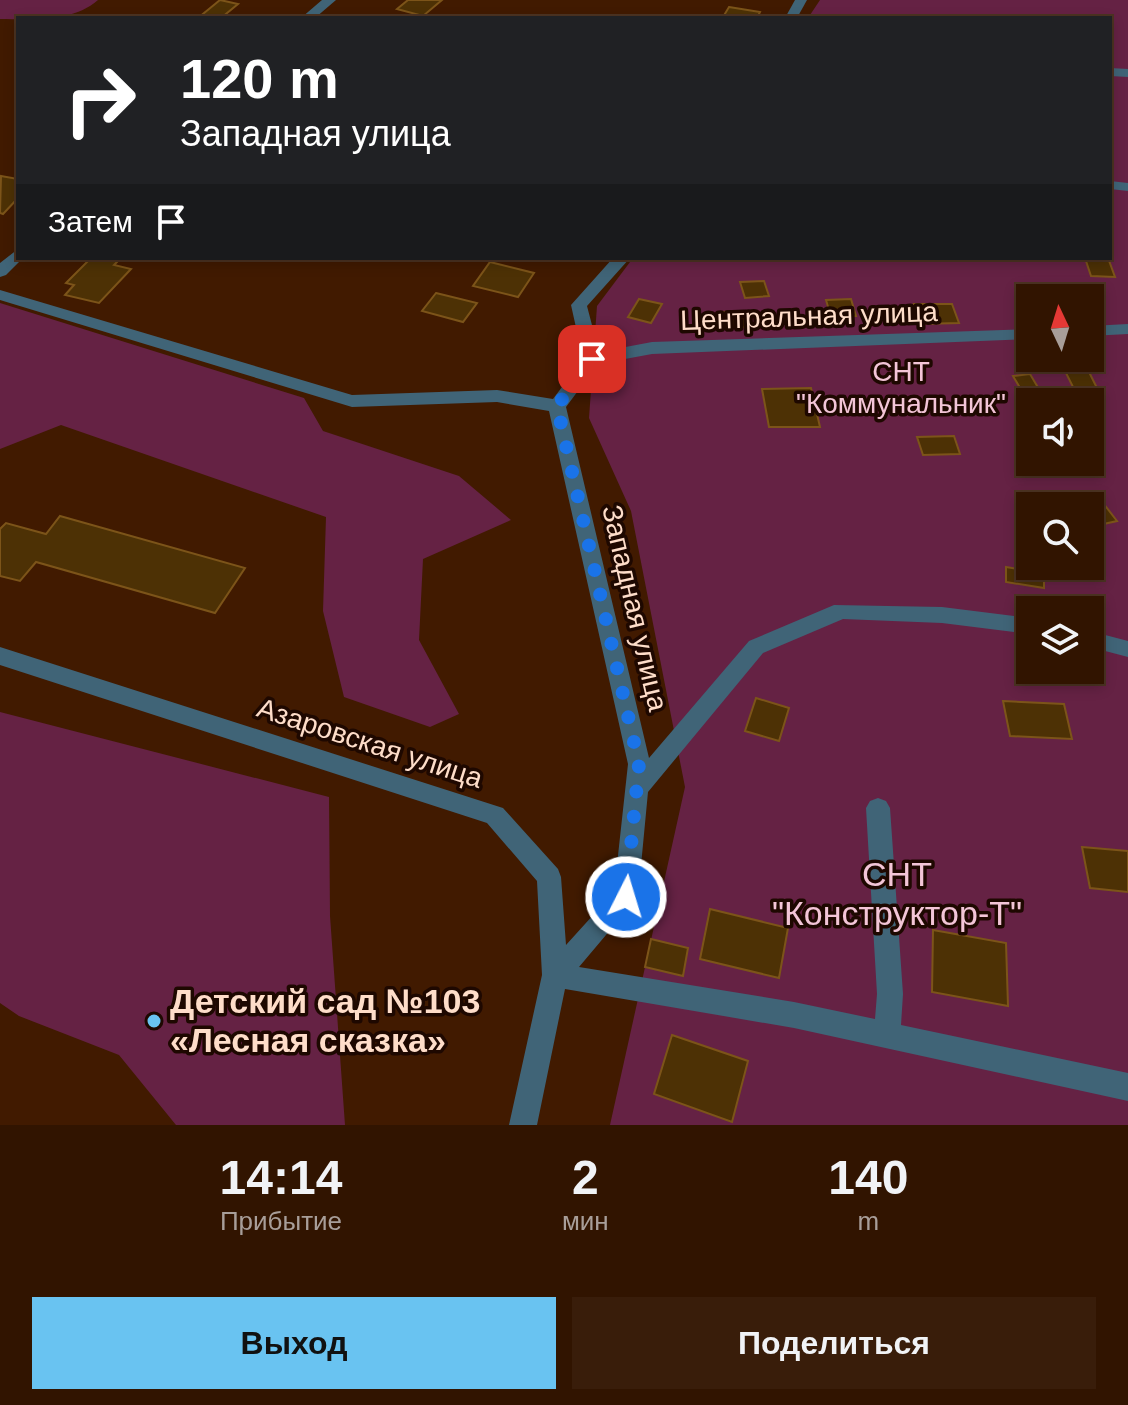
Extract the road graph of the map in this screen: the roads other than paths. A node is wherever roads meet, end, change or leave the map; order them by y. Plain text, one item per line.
1 (330, 0) edge
2 (310, 16) edge
3 (16, 256) edge
4 (620, 260) edge
5 (0, 272) edge
6 (0, 295) edge
7 (1128, 329) edge
8 (1104, 330) edge
9 (1016, 335) edge
10 (592, 359) junction
11 (557, 406) junction
12 (1016, 624) edge
13 (1104, 643) edge
14 (1128, 649) edge
15 (0, 656) edge
16 (637, 788) junction
17 (878, 808) dead end
18 (555, 975) junction
19 (887, 1037) junction
20 (1128, 1087) edge
21 (523, 1125) edge

1 - 2 street
3 - 5 street
4 - 10 street
6 - 11 street
7 - 8 street
9 - 10 street, Центральная улица
10 - 11 street
11 - 16 street, Западная улица
12 - 16 street
13 - 14 street
15 - 18 street, Азаровская улица
16 - 18 street, Западная улица
17 - 19 street
18 - 19 street
18 - 21 street, Азаровская улица
19 - 20 street

